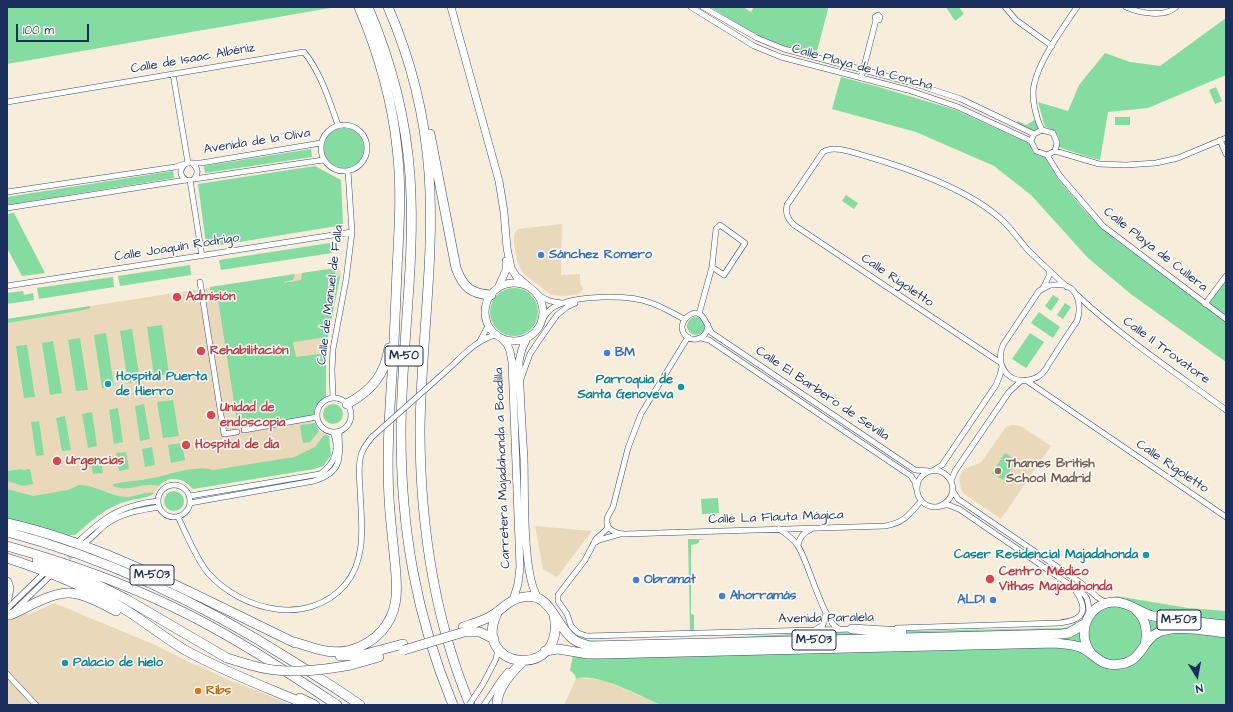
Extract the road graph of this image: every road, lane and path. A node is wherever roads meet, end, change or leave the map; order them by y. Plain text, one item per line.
1 (359, 7) edge
2 (368, 7) edge
3 (388, 7) edge
4 (392, 7) edge
5 (451, 7) edge
6 (691, 7) edge
7 (703, 7) edge
8 (1005, 7) edge
9 (1077, 7) edge
10 (1126, 7) edge
11 (1176, 7) edge
12 (700, 13) junction
13 (876, 20) dead end
14 (1052, 46) junction
15 (862, 70) junction
16 (173, 74) junction
17 (861, 78) junction
18 (7, 102) edge
19 (338, 125) junction
20 (1042, 130) junction
21 (1034, 134) junction
22 (1226, 138) edge
23 (1220, 140) junction
24 (1031, 141) junction
25 (320, 143) junction
26 (1055, 151) junction
27 (1226, 154) edge
28 (1047, 155) junction
29 (323, 160) junction
30 (188, 164) junction
31 (348, 171) junction
32 (190, 180) junction
33 (7, 192) edge
34 (7, 208) edge
35 (786, 213) joint
36 (352, 232) junction
37 (507, 248) junction
38 (202, 256) junction
39 (712, 267) junction
40 (1049, 271) junction
41 (1226, 276) edge
42 (396, 279) junction
43 (201, 282) dead end
44 (7, 286) edge
45 (1067, 286) junction
46 (529, 287) junction
47 (1043, 288) junction
48 (494, 291) junction
49 (1074, 292) junction
50 (536, 293) junction
51 (583, 300) junction
52 (563, 304) junction
53 (1205, 304) junction
54 (1093, 310) junction
55 (1080, 313) junction
56 (699, 314) junction
57 (684, 319) junction
58 (1226, 319) edge
59 (542, 321) junction
60 (708, 325) junction
61 (488, 326) junction
62 (499, 337) junction
63 (688, 337) junction
64 (527, 338) junction
65 (701, 338) junction
66 (478, 343) junction
67 (1000, 352) junction
68 (990, 356) junction
69 (1001, 365) junction
70 (1037, 377) junction
71 (1024, 381) junction
72 (520, 384) junction
73 (1039, 389) junction
74 (333, 398) junction
75 (347, 404) junction
76 (1226, 410) edge
77 (317, 419) junction
78 (244, 430) dead end
79 (237, 431) dead end
80 (333, 432) junction
81 (339, 432) junction
82 (931, 471) junction
83 (951, 480) junction
84 (916, 488) junction
85 (953, 491) junction
86 (190, 496) junction
87 (158, 500) junction
88 (921, 501) junction
89 (190, 503) junction
90 (940, 506) junction
91 (159, 507) junction
92 (178, 516) junction
93 (1226, 517) edge
94 (7, 523) edge
95 (608, 525) junction
96 (813, 528) junction
97 (779, 530) junction
98 (7, 532) edge
99 (621, 534) junction
100 (80, 540) tunnel mouth
101 (86, 542) tunnel mouth
102 (593, 545) junction
103 (798, 545) junction
104 (7, 546) edge
105 (7, 551) edge
106 (7, 558) edge
107 (42, 575) dead end
108 (50, 576) dead end
109 (7, 582) edge
110 (1073, 587) junction
111 (538, 598) junction
112 (7, 599) edge
113 (513, 600) junction
114 (1107, 603) junction
115 (1133, 608) junction
116 (498, 611) junction
117 (554, 613) junction
118 (826, 613) junction
119 (8, 614) edge
120 (1087, 620) junction
121 (1226, 625) edge
122 (852, 629) junction
123 (464, 630) junction
124 (813, 630) junction
125 (840, 630) junction
126 (1226, 633) edge
127 (1004, 635) junction
128 (163, 636) junction
129 (494, 639) junction
130 (291, 641) junction
131 (1145, 645) junction
132 (404, 647) junction
133 (498, 649) junction
134 (546, 651) junction
135 (1093, 656) junction
136 (520, 661) junction
137 (7, 674) edge
138 (242, 678) junction
139 (34, 704) edge
140 (304, 705) edge
141 (315, 705) edge
142 (337, 705) edge
143 (360, 705) edge
144 (453, 705) edge
145 (470, 705) edge
146 (484, 705) edge
147 (497, 705) edge

1 - 42 highway
2 - 144 highway, M-50
3 - 145 highway, M-50
4 - 48 highway
5 - 37 street
6 - 12 street, Calle Playa de la Concha
7 - 12 street
7 - 15 street, Calle Playa de la Concha
8 - 14 street
9 - 14 street
10 - 11 street
12 - 17 street, Calle Playa de la Concha
13 - 15 street
14 - 20 street
15 - 17 street
15 - 21 street, Calle Playa de la Concha
16 - 18 street, Calle de Isaac Albéniz
16 - 19 street, Calle de Isaac Albéniz
16 - 30 street
17 - 24 street, Calle Playa de la Concha
19 - 25 street, Avenida de la Oliva
19 - 31 street
20 - 21 street
20 - 26 street
21 - 24 street
22 - 23 street
23 - 26 street
23 - 27 street
24 - 28 street
25 - 29 street
25 - 30 street, Avenida de la Oliva
26 - 28 street
28 - 53 street, Calle Playa de Cullera
29 - 31 street
29 - 32 street, Avenida de la Oliva
30 - 32 street
30 - 32 street
30 - 33 street, Avenida de la Oliva
31 - 36 street, Calle de Manuel de Falla
32 - 34 street, Avenida de la Oliva
32 - 38 street
35 - 40 street, Calle Il Trovatore
35 - 68 street, Calle Rigoletto
36 - 38 street, Calle Joaquín Rodrigo
36 - 74 street, Calle de Manuel de Falla
37 - 46 street
37 - 48 street
38 - 44 street, Calle Joaquín Rodrigo
39 - 39 street
39 - 56 street
40 - 45 street, Calle Il Trovatore
40 - 47 street
41 - 53 street
42 - 75 highway
42 - 130 highway
43 - 79 street
45 - 47 street
45 - 49 street, Calle Il Trovatore
46 - 48 street
46 - 50 street
47 - 67 street
48 - 61 street
49 - 54 street, Calle Il Trovatore
49 - 55 street
50 - 52 street
50 - 59 street
51 - 52 street
51 - 57 street
51 - 72 street
52 - 59 street
53 - 58 street, Calle Playa de Cullera
54 - 55 street
54 - 76 street, Calle Il Trovatore
55 - 70 street
56 - 57 street
56 - 60 street
57 - 63 street
59 - 64 street
60 - 65 street
60 - 82 street, Calle El Barbero de Sevilla
61 - 62 street
61 - 66 street
62 - 64 street
62 - 66 street
62 - 113 street, Carretera Majadahonda a Boadilla
63 - 65 street
63 - 95 street
64 - 72 street, Carretera Majadahonda a Boadilla
65 - 84 street, Calle El Barbero de Sevilla
66 - 92 street, bridge
67 - 68 street
67 - 69 street
68 - 69 street, Calle Rigoletto
69 - 71 street, Calle Rigoletto
69 - 82 street
70 - 71 street
70 - 73 street
71 - 73 street, Calle Rigoletto
71 - 83 street
72 - 111 street, Carretera Majadahonda a Boadilla
73 - 93 street, Calle Rigoletto
74 - 75 street
74 - 77 street
75 - 81 street
77 - 78 street
77 - 80 street
80 - 81 street
80 - 86 street
81 - 89 street
82 - 83 street
82 - 84 street
83 - 85 street
84 - 88 street
85 - 90 street
85 - 114 street
86 - 87 street
86 - 89 street
87 - 91 street
87 - 100 street
88 - 90 street
88 - 96 street, Calle La Flauta Mágica
89 - 92 street
90 - 110 street
91 - 92 street
91 - 101 street
94 - 130 highway, M-503
95 - 99 street
95 - 102 street
96 - 97 street, Calle La Flauta Mágica
96 - 103 street
97 - 99 street, Calle La Flauta Mágica
97 - 103 street
98 - 143 highway
99 - 102 street, Calle La Flauta Mágica
102 - 124 street, Avenida Paralela
103 - 118 street
104 - 142 highway
105 - 132 highway, M-503, bridge
106 - 128 highway
107 - 119 street
108 - 119 street
109 - 112 highway
110 - 120 street
110 - 122 street, Avenida Paralela
111 - 113 highway, M-503
111 - 117 highway, M-503
113 - 116 highway, M-503
114 - 115 highway, M-503
114 - 120 highway, M-503
115 - 121 highway, M-503
115 - 131 highway, M-503
116 - 123 highway, M-503
116 - 129 highway
117 - 127 highway, M-503
117 - 134 highway
118 - 124 street
118 - 125 street
119 - 128 highway
120 - 127 highway, M-503
120 - 135 highway
122 - 125 street, Avenida Paralela
122 - 127 highway, M-503
123 - 129 highway, M-503
123 - 132 highway, M-503
124 - 125 street, Avenida Paralela
126 - 131 highway, M-503
128 - 138 highway
129 - 133 highway
130 - 132 highway, M-503
131 - 135 highway, M-503
133 - 136 highway
133 - 145 street, bridge
134 - 135 highway, M-503
134 - 136 highway, M-503
136 - 146 street
136 - 147 highway
137 - 139 street
138 - 140 highway
138 - 141 highway

